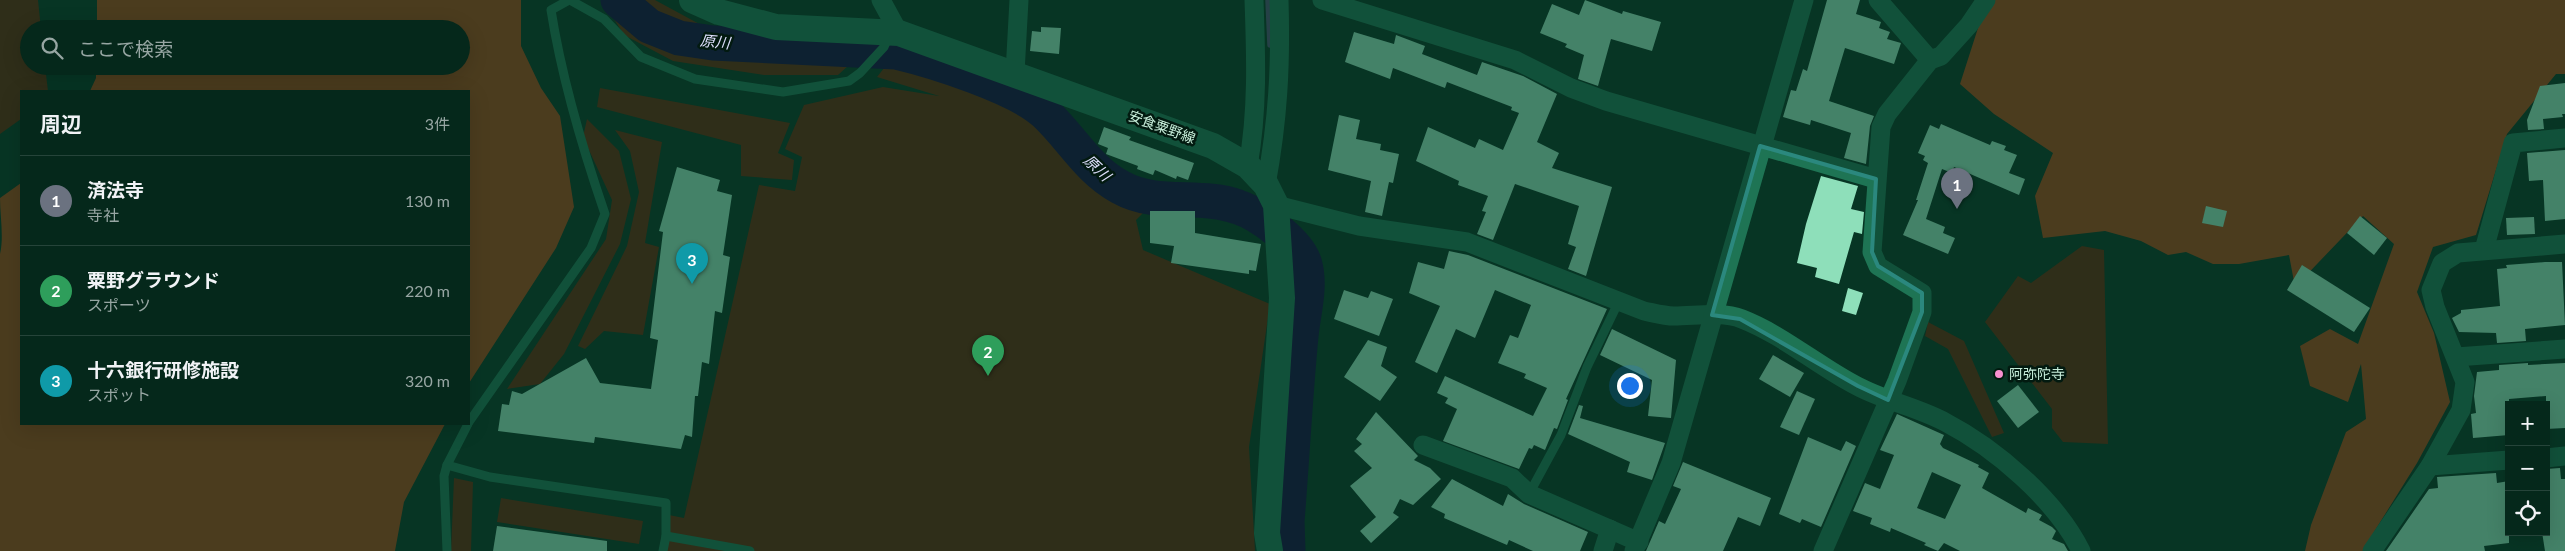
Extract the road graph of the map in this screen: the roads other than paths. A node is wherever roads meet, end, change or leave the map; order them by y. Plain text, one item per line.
1 (570, 0) edge
2 (692, 0) edge
3 (881, 0) edge
4 (1019, 0) edge
5 (1254, 0) edge
6 (1279, 0) edge
7 (1322, 0) edge
8 (1804, 0) edge
9 (1878, 0) edge
10 (1986, 0) edge
11 (891, 37) junction
12 (1930, 60) junction
13 (1015, 73) junction
14 (2565, 138) edge
15 (1760, 146) junction
16 (1248, 166) junction
17 (1876, 180) junction
18 (1273, 202) junction
19 (2565, 244) edge
20 (2484, 250) junction
21 (1619, 301) junction
22 (1712, 315) junction
23 (2565, 349) edge
24 (2456, 357) junction
25 (1888, 400) junction
26 (470, 420) edge
27 (467, 425) edge
28 (1423, 445) dead end
29 (2565, 456) edge
30 (2550, 458) edge
31 (2505, 460) edge
32 (446, 465) junction
33 (2430, 466) junction
34 (1529, 494) junction
35 (1610, 529) junction
36 (666, 536) junction
37 (1637, 546) edge
38 (447, 551) edge
39 (663, 551) edge
40 (750, 551) edge
41 (1270, 551) edge
42 (1603, 551) edge
43 (1823, 551) edge
44 (2082, 551) edge
45 (2372, 551) edge

1 - 11 lane
1 - 26 lane
2 - 11 main road, 安食粟野線
3 - 11 street
4 - 13 street
5 - 16 street
6 - 18 street
7 - 15 street
8 - 15 street
9 - 12 street
10 - 12 street
11 - 13 main road, 安食粟野線
12 - 17 street
13 - 16 main road, 安食粟野線
14 - 20 street
15 - 17 street
15 - 22 street
16 - 18 main road, 安食粟野線
17 - 25 street
18 - 21 street
18 - 41 main road
19 - 20 street
20 - 24 street
21 - 22 street
21 - 34 lane
22 - 25 street
22 - 37 street
23 - 24 street
24 - 33 street
25 - 43 street
25 - 44 street
27 - 32 lane
28 - 34 street
29 - 30 street
31 - 33 street
32 - 36 lane
32 - 38 lane
33 - 45 street
34 - 35 street
35 - 37 street
35 - 42 street
36 - 39 lane
36 - 40 lane

